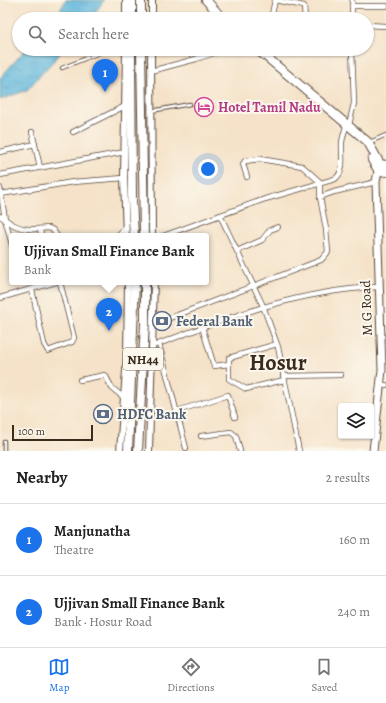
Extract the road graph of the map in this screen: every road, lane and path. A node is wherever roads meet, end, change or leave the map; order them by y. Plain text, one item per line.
1 (126, 0) edge
2 (132, 0) edge
3 (141, 0) edge
4 (152, 0) edge
5 (206, 0) edge
6 (275, 0) edge
7 (352, 0) edge
8 (352, 6) junction
9 (386, 6) edge
10 (126, 12) edge
11 (132, 12) edge
12 (141, 12) edge
13 (152, 12) edge
14 (217, 12) edge
15 (272, 12) edge
16 (304, 12) edge
17 (352, 12) edge
18 (374, 25) edge
19 (386, 26) edge
20 (92, 56) edge
21 (126, 56) edge
22 (131, 56) edge
23 (141, 56) edge
24 (151, 56) edge
25 (205, 56) edge
26 (270, 56) edge
27 (352, 56) edge
28 (62, 68) dead end
29 (151, 71) junction
30 (190, 104) dead end
31 (125, 106) junction
32 (151, 111) junction
33 (348, 124) junction
34 (32, 132) dead end
35 (73, 132) dead end
36 (361, 135) junction
37 (386, 135) edge
38 (368, 142) junction
39 (35, 144) junction
40 (0, 152) edge
41 (125, 152) junction
42 (40, 167) junction
43 (382, 168) edge
44 (0, 174) edge
45 (247, 177) dead end
46 (124, 178) junction
47 (320, 182) junction
48 (376, 182) junction
49 (0, 188) edge
50 (1, 195) junction
51 (320, 197) junction
52 (130, 201) junction
53 (145, 206) junction
54 (220, 215) junction
55 (0, 216) edge
56 (5, 219) junction
57 (126, 227) junction
58 (278, 227) dead end
59 (40, 229) junction
60 (41, 233) edge
61 (55, 233) edge
62 (120, 233) edge
63 (126, 233) edge
64 (134, 233) edge
65 (144, 233) edge
66 (151, 233) edge
67 (171, 233) edge
68 (9, 234) edge
69 (237, 251) junction
70 (46, 285) edge
71 (61, 285) edge
72 (128, 285) edge
73 (135, 285) edge
74 (145, 285) edge
75 (154, 285) edge
76 (253, 285) junction
77 (378, 286) junction
78 (32, 290) junction
79 (0, 298) edge
80 (263, 306) junction
81 (154, 324) junction
82 (202, 327) junction
83 (159, 344) junction
84 (277, 344) junction
85 (153, 346) junction
86 (229, 364) junction
87 (341, 375) dead end
88 (284, 378) junction
89 (80, 380) dead end
90 (383, 385) edge
91 (124, 397) junction
92 (177, 411) junction
93 (235, 417) dead end
94 (201, 436) dead end
95 (4, 441) dead end
96 (186, 448) dead end
97 (4, 451) edge
98 (120, 451) edge
99 (128, 451) edge
100 (138, 451) edge
101 (149, 451) edge
102 (240, 451) edge
103 (299, 451) edge
104 (373, 451) edge

1 - 10 street
2 - 11 highway
3 - 12 highway
4 - 13 street
5 - 14 highway
6 - 15 street
6 - 16 street
7 - 8 street
8 - 9 street
8 - 17 street
18 - 19 street
20 - 28 lane
21 - 31 street
22 - 52 highway
23 - 53 highway
24 - 29 street
25 - 29 street
26 - 33 highway
27 - 33 street
29 - 32 street
30 - 32 lane
31 - 35 street
31 - 41 street
32 - 53 street
33 - 36 highway
33 - 47 street
34 - 39 street
36 - 38 highway
36 - 43 highway
37 - 38 lane
38 - 43 highway
39 - 40 street
39 - 42 street
41 - 42 street
41 - 46 street
42 - 44 street
43 - 48 main road, M G Road
45 - 47 street
46 - 50 street
46 - 52 street
47 - 51 street
47 - 54 street
48 - 51 street
48 - 77 main road, M G Road
49 - 50 street
50 - 56 street
51 - 76 street
52 - 57 street
52 - 64 highway
53 - 65 highway
53 - 66 street
54 - 67 street
54 - 69 street
55 - 56 street
56 - 59 street
56 - 68 street
57 - 62 street
57 - 63 street
58 - 69 street
59 - 60 street
59 - 61 street
69 - 76 street
70 - 78 street
71 - 78 street
72 - 91 street
73 - 99 highway, NH44
74 - 100 highway, NH44
75 - 81 street
76 - 80 street
76 - 81 street
77 - 80 street
77 - 90 main road, M G Road
78 - 79 street
80 - 82 street
80 - 84 street
81 - 85 street
82 - 83 street
82 - 86 street
83 - 85 street
83 - 92 street
84 - 86 street
84 - 88 street
85 - 101 street
86 - 88 street
87 - 88 street
88 - 103 street
89 - 91 street
90 - 104 main road, M G Road
91 - 98 street
92 - 93 street
92 - 96 street
94 - 102 street
95 - 97 lane

